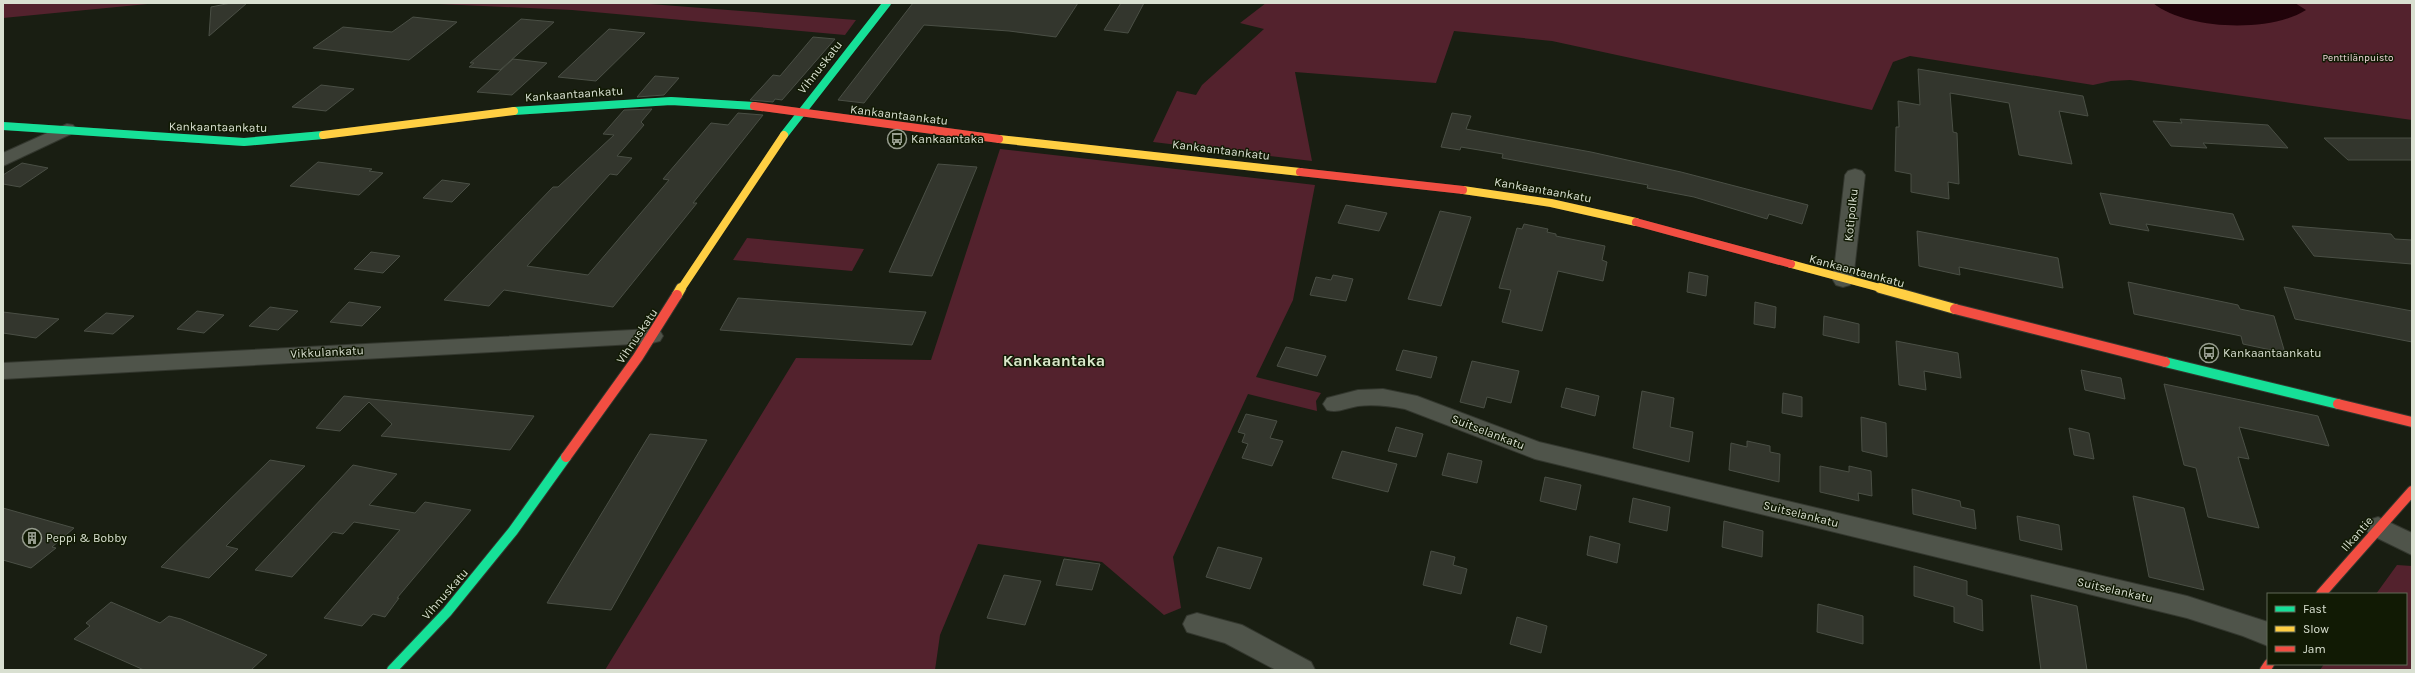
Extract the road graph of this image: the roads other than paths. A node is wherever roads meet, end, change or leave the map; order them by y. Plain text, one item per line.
1 (887, 3) edge
2 (799, 114) junction
3 (3, 126) edge
4 (67, 129) junction
5 (3, 160) edge
6 (1855, 175) dead end
7 (1843, 280) junction
8 (652, 336) junction
9 (3, 370) edge
10 (1335, 404) dead end
11 (2412, 422) edge
12 (2412, 491) edge
13 (2378, 527) junction
14 (2412, 545) edge
15 (2322, 593) edge
16 (1197, 624) dead end
17 (2267, 635) edge
18 (392, 670) edge
19 (1302, 670) edge

1 - 2 street, Vihnuskatu
2 - 4 street, Kankaantaankatu
2 - 7 street, Kankaantaankatu
2 - 8 street, Vihnuskatu
3 - 4 street, Kankaantaankatu
4 - 5 street
6 - 7 street, Kotipolku
7 - 11 street, Kankaantaankatu
8 - 9 street, Vikkulankatu
8 - 18 street, Vihnuskatu
10 - 17 street, Suitselankatu
12 - 13 street, Ilkantie
13 - 14 street
13 - 15 street, Ilkantie
16 - 19 street

